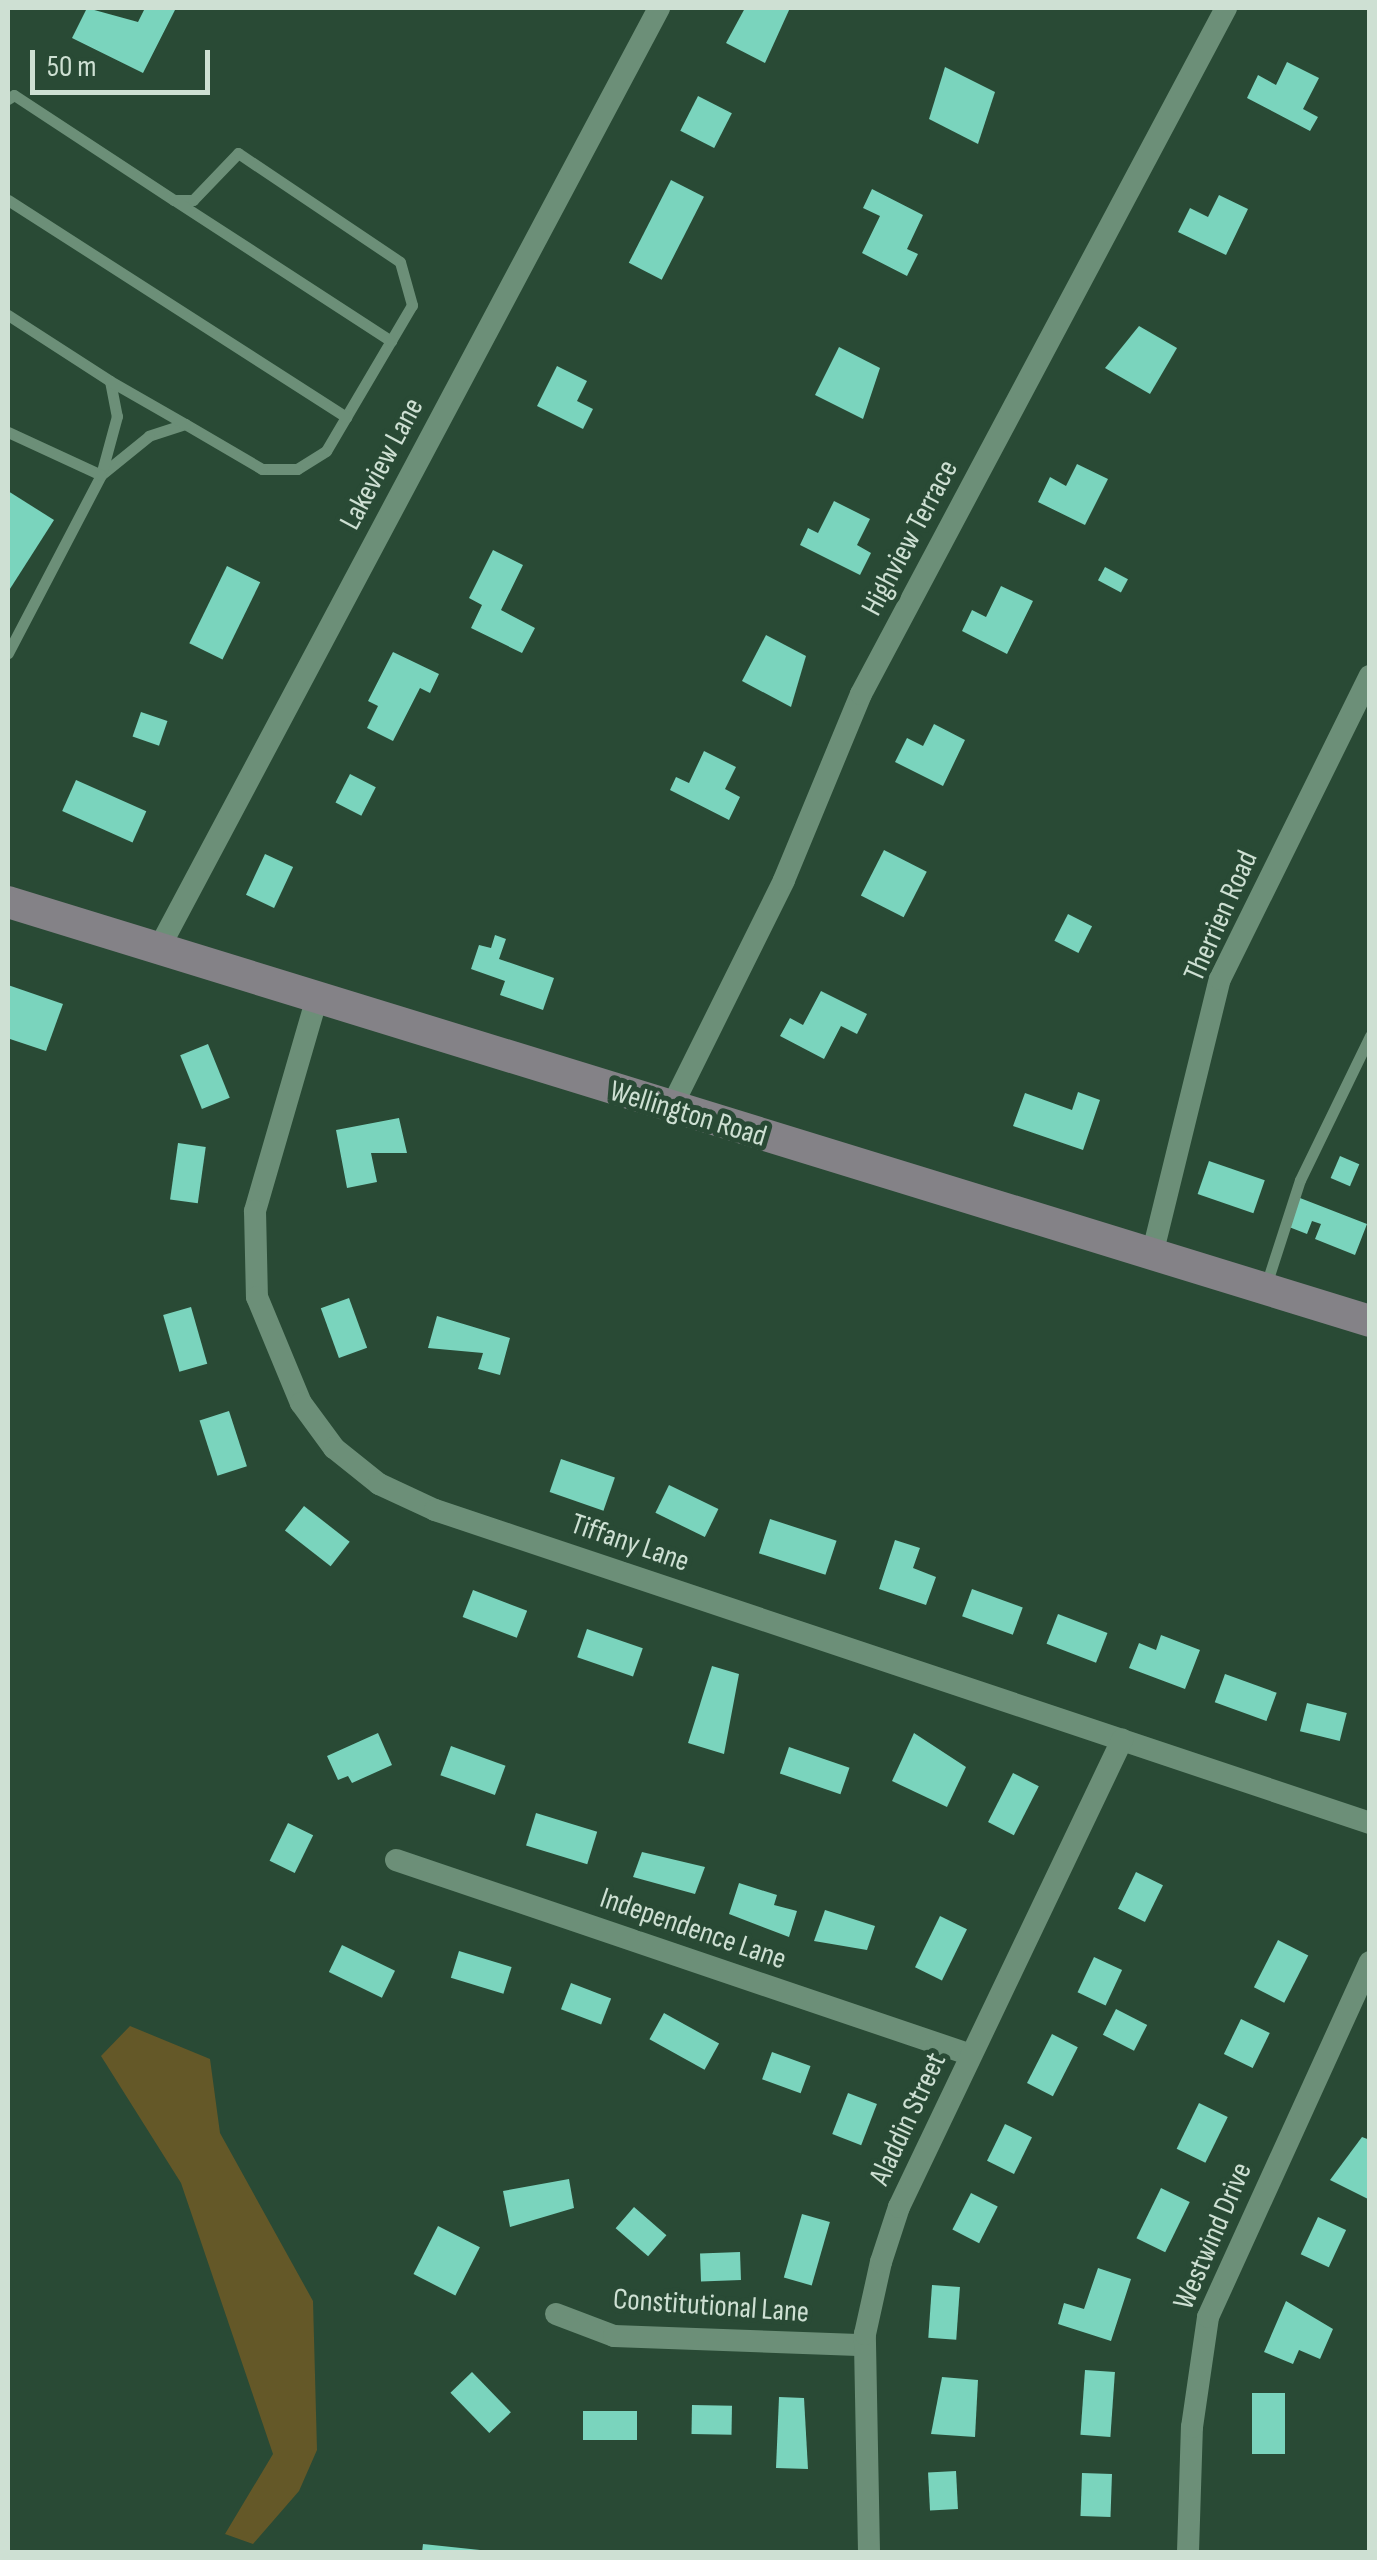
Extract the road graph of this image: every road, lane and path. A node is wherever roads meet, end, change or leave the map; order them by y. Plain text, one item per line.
1 (659, 8) edge
2 (1226, 8) edge
3 (8, 98) edge
4 (8, 200) edge
5 (174, 200) junction
6 (8, 315) edge
7 (391, 341) junction
8 (110, 382) junction
9 (346, 416) junction
10 (185, 424) junction
11 (8, 432) edge
12 (101, 474) junction
13 (8, 652) edge
14 (1370, 676) edge
15 (8, 902) edge
16 (158, 950) junction
17 (316, 1001) junction
18 (1370, 1036) edge
19 (671, 1108) junction
20 (1152, 1255) junction
21 (1265, 1290) junction
22 (1370, 1322) edge
23 (1122, 1740) junction
24 (1370, 1824) edge
25 (396, 1860) dead end
26 (1370, 1962) edge
27 (972, 2055) junction
28 (556, 2314) dead end
29 (865, 2344) junction
30 (869, 2552) edge
31 (1188, 2552) edge

1 - 16 street, Lakeview Lane
2 - 19 street, Highview Terrace
3 - 5 lane
4 - 9 lane
5 - 7 lane
5 - 7 lane
6 - 8 lane
7 - 9 lane
8 - 10 lane
8 - 12 lane
9 - 10 lane
10 - 12 lane
11 - 12 lane
12 - 13 lane
14 - 20 street, Therrien Road
15 - 16 main road, Wellington Road
16 - 17 main road, Wellington Road
17 - 19 main road, Wellington Road
17 - 23 street, Tiffany Lane
18 - 21 lane
19 - 20 main road, Wellington Road
20 - 21 main road, Wellington Road
21 - 22 main road, Wellington Road
23 - 24 street, Tiffany Lane
23 - 27 street, Aladdin Street
25 - 27 street, Independence Lane
26 - 31 street, Westwind Drive
27 - 29 street, Aladdin Street
28 - 29 street, Constitutional Lane
29 - 30 street, Aladdin Street

